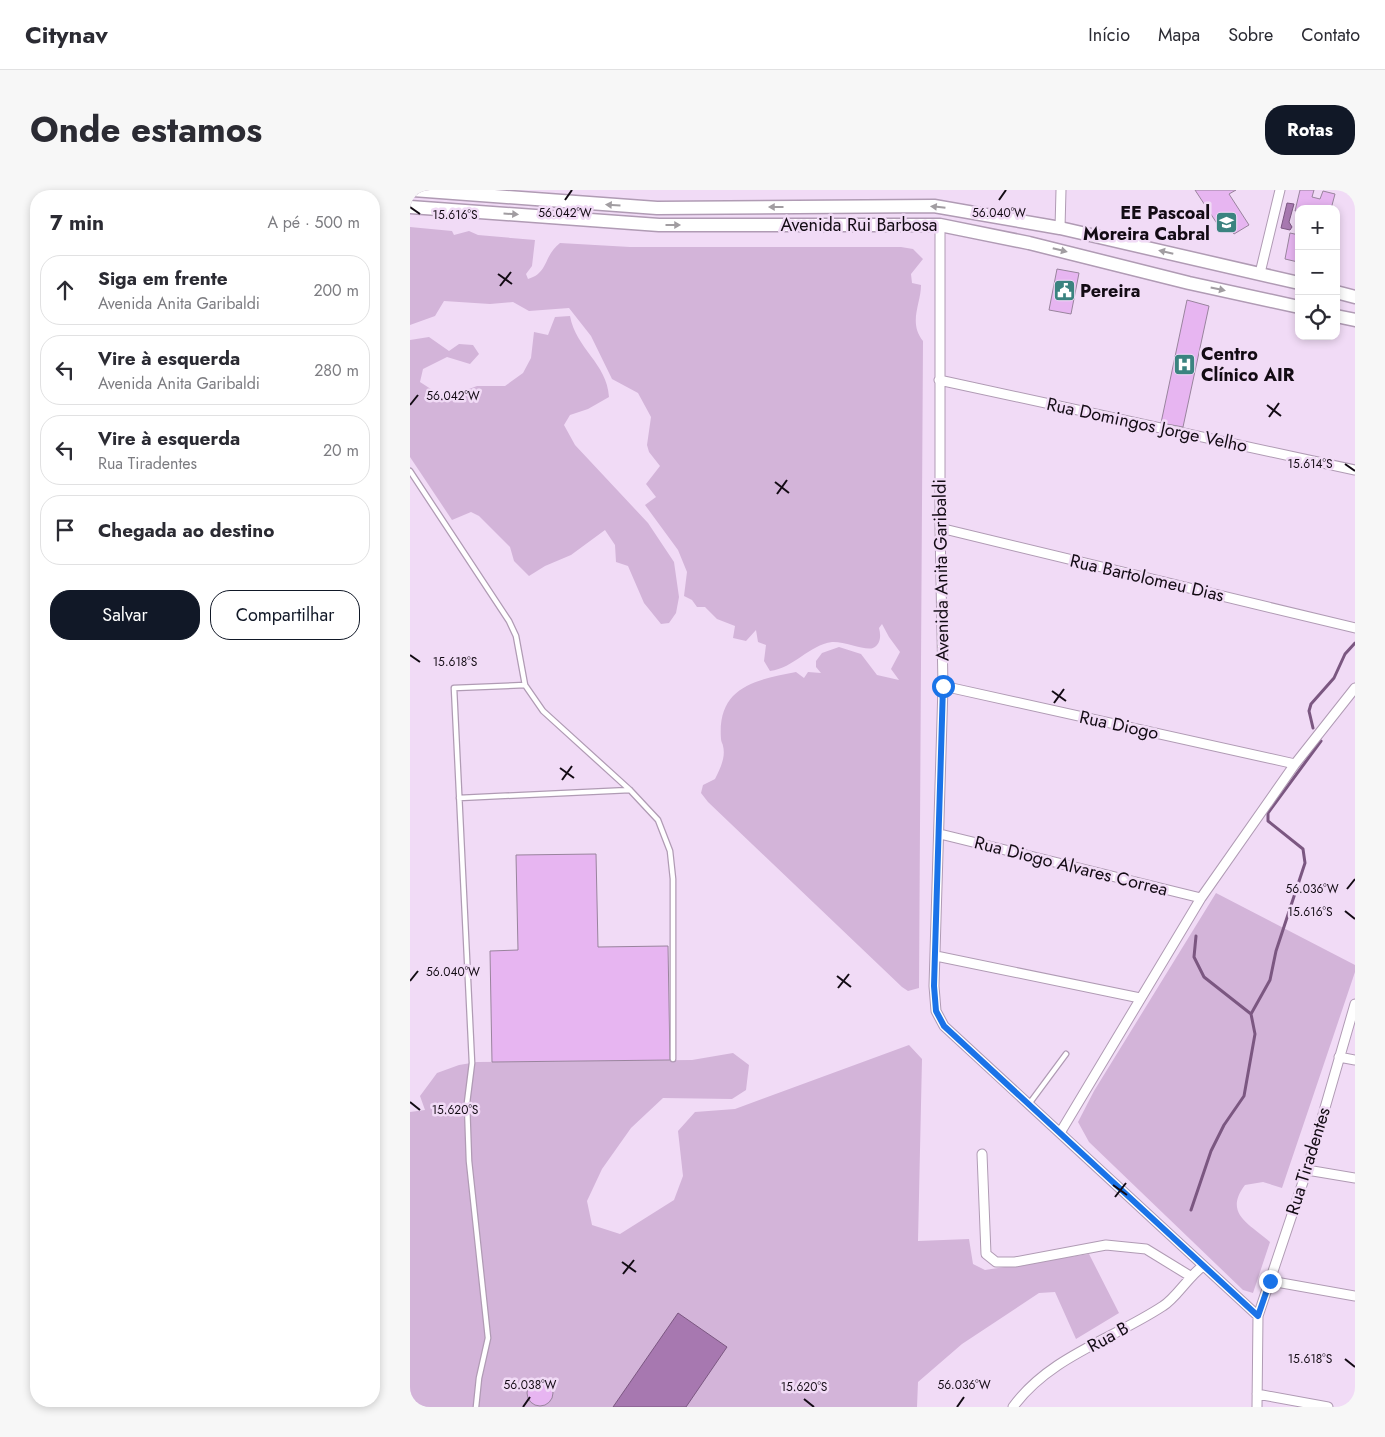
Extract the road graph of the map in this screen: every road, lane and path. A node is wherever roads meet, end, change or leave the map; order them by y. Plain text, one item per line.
1 (413, 190) edge
2 (1060, 190) edge
3 (1280, 190) edge
4 (410, 207) edge
5 (1004, 217) junction
6 (940, 225) junction
7 (955, 227) junction
8 (1060, 228) junction
9 (1102, 237) junction
10 (1029, 243) junction
11 (1260, 273) junction
12 (1295, 282) edge
13 (1340, 293) edge
14 (1355, 297) edge
15 (1295, 306) edge
16 (1340, 317) edge
17 (1355, 320) edge
18 (939, 380) junction
19 (1355, 470) edge
20 (410, 471) edge
21 (940, 528) junction
22 (1355, 628) edge
23 (525, 685) junction
24 (943, 686) junction
25 (1355, 688) edge
26 (1295, 764) junction
27 (630, 790) junction
28 (459, 798) junction
29 (940, 834) junction
30 (1201, 898) junction
31 (936, 956) junction
32 (1140, 998) junction
33 (1355, 1004) edge
34 (1066, 1054) dead end
35 (1339, 1057) junction
36 (672, 1059) dead end
37 (1355, 1060) edge
38 (1029, 1104) junction
39 (1060, 1134) junction
40 (982, 1154) dead end
41 (1307, 1170) junction
42 (1355, 1178) edge
43 (1203, 1266) junction
44 (1190, 1276) junction
45 (1270, 1281) junction
46 (1355, 1296) edge
47 (1258, 1316) junction
48 (1257, 1394) junction
49 (476, 1407) edge
50 (1013, 1407) edge
51 (1256, 1407) edge
52 (1328, 1407) edge

5 -> 1 main road, Avenida Rui Barbosa
2 - 8 street
3 - 11 street
4 -> 6 main road, Avenida Rui Barbosa
5 - 7 main road
5 - 8 main road, Avenida Rui Barbosa
6 - 7 main road, Avenida Rui Barbosa
6 - 18 street, Avenida Anita Garibaldi
7 - 10 main road, Avenida Rui Barbosa
8 - 9 main road, Avenida Rui Barbosa
9 - 10 main road
11 -> 9 main road, Avenida Rui Barbosa
10 -> 15 main road, Avenida Rui Barbosa
11 - 12 main road, Avenida Rui Barbosa
13 - 14 main road
16 - 17 main road
18 - 19 street, Rua Domingos Jorge Velho
18 - 21 street, Avenida Anita Garibaldi
20 - 23 lane
21 - 22 street, Rua Bartolomeu Dias
21 - 24 street, Avenida Anita Garibaldi
23 - 27 lane
23 - 28 lane
24 - 26 street, Rua Diogo
24 - 29 street, Avenida Anita Garibaldi
25 - 26 street
26 - 30 street
27 - 28 lane
27 - 36 lane
28 - 49 lane
29 - 30 street, Rua Diogo Alvares Correa
29 - 31 street, Avenida Anita Garibaldi
30 - 32 street
31 - 32 street
31 - 38 street, Avenida Anita Garibaldi
32 - 39 street
33 - 35 street, Rua Tiradentes
34 - 38 lane
35 - 37 street
35 - 41 street, Rua Tiradentes
38 - 39 street, Avenida Anita Garibaldi
39 - 43 street, Avenida Anita Garibaldi
40 - 44 street
41 - 42 street
41 - 45 street, Rua Tiradentes
43 - 44 street, Rua B
43 - 47 street, Avenida Anita Garibaldi
44 - 50 street, Rua B
45 - 46 street
45 - 47 street, Rua Tiradentes
47 - 48 street
48 - 51 street
48 - 52 street

